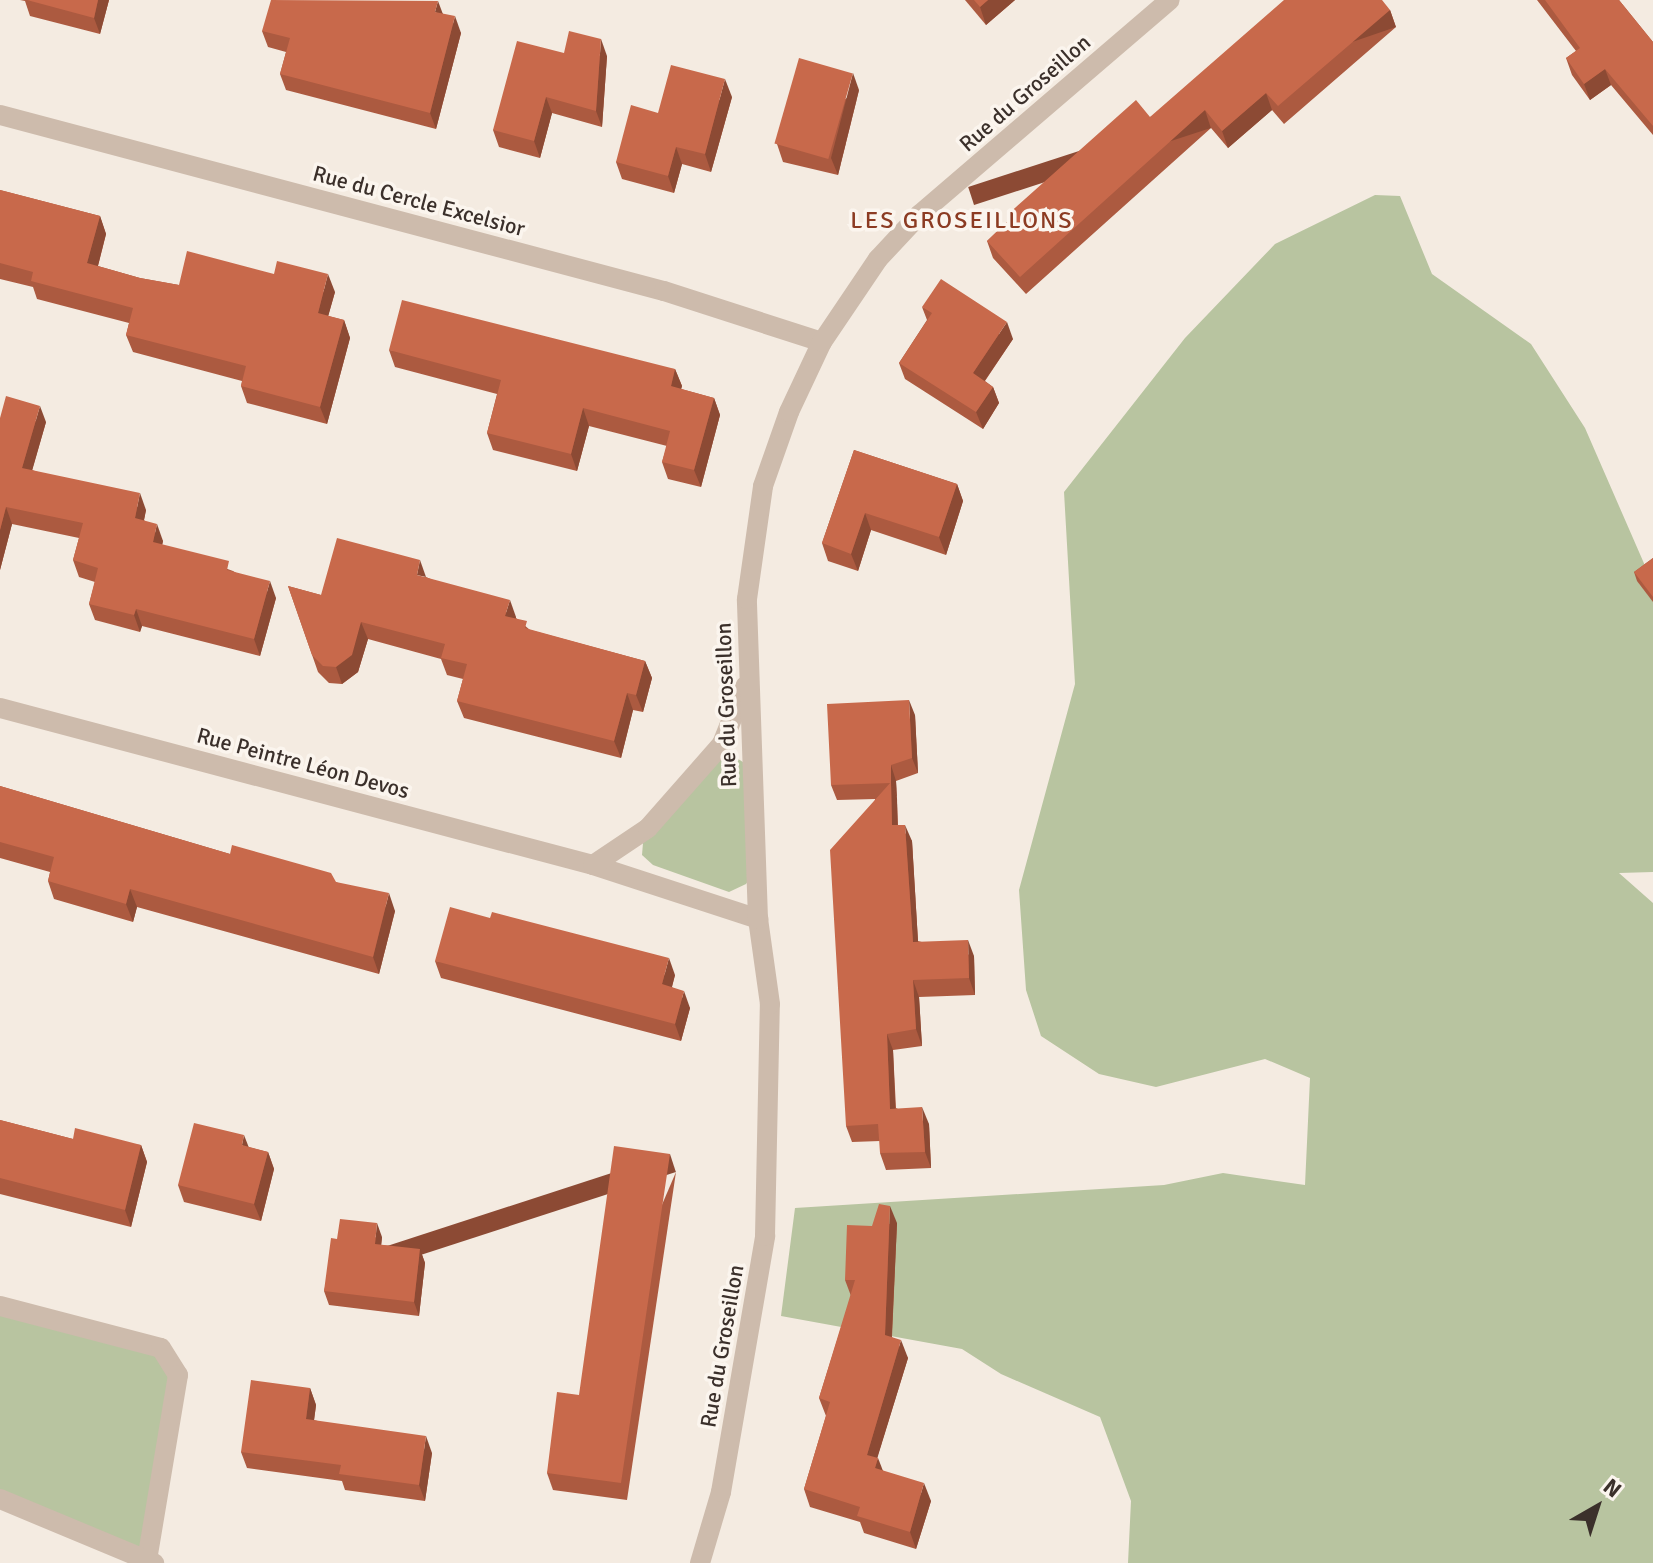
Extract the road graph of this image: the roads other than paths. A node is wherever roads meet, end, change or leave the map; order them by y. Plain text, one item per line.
1 (1170, 0) edge
2 (0, 115) edge
3 (822, 342) junction
4 (749, 675) junction
5 (0, 708) edge
6 (593, 865) junction
7 (758, 919) junction
8 (0, 1306) edge
9 (0, 1499) edge
10 (151, 1561) edge
11 (700, 1563) edge

1 - 3 street, Rue du Groseillon
2 - 3 street, Rue du Cercle Excelsior
3 - 4 street, Rue du Groseillon
4 - 6 street
4 - 7 street, Rue du Groseillon
5 - 6 street, Rue Peintre Léon Devos
6 - 7 street, Rue Peintre Léon Devos
7 - 11 street, Rue du Groseillon
8 - 10 street
9 - 10 street

